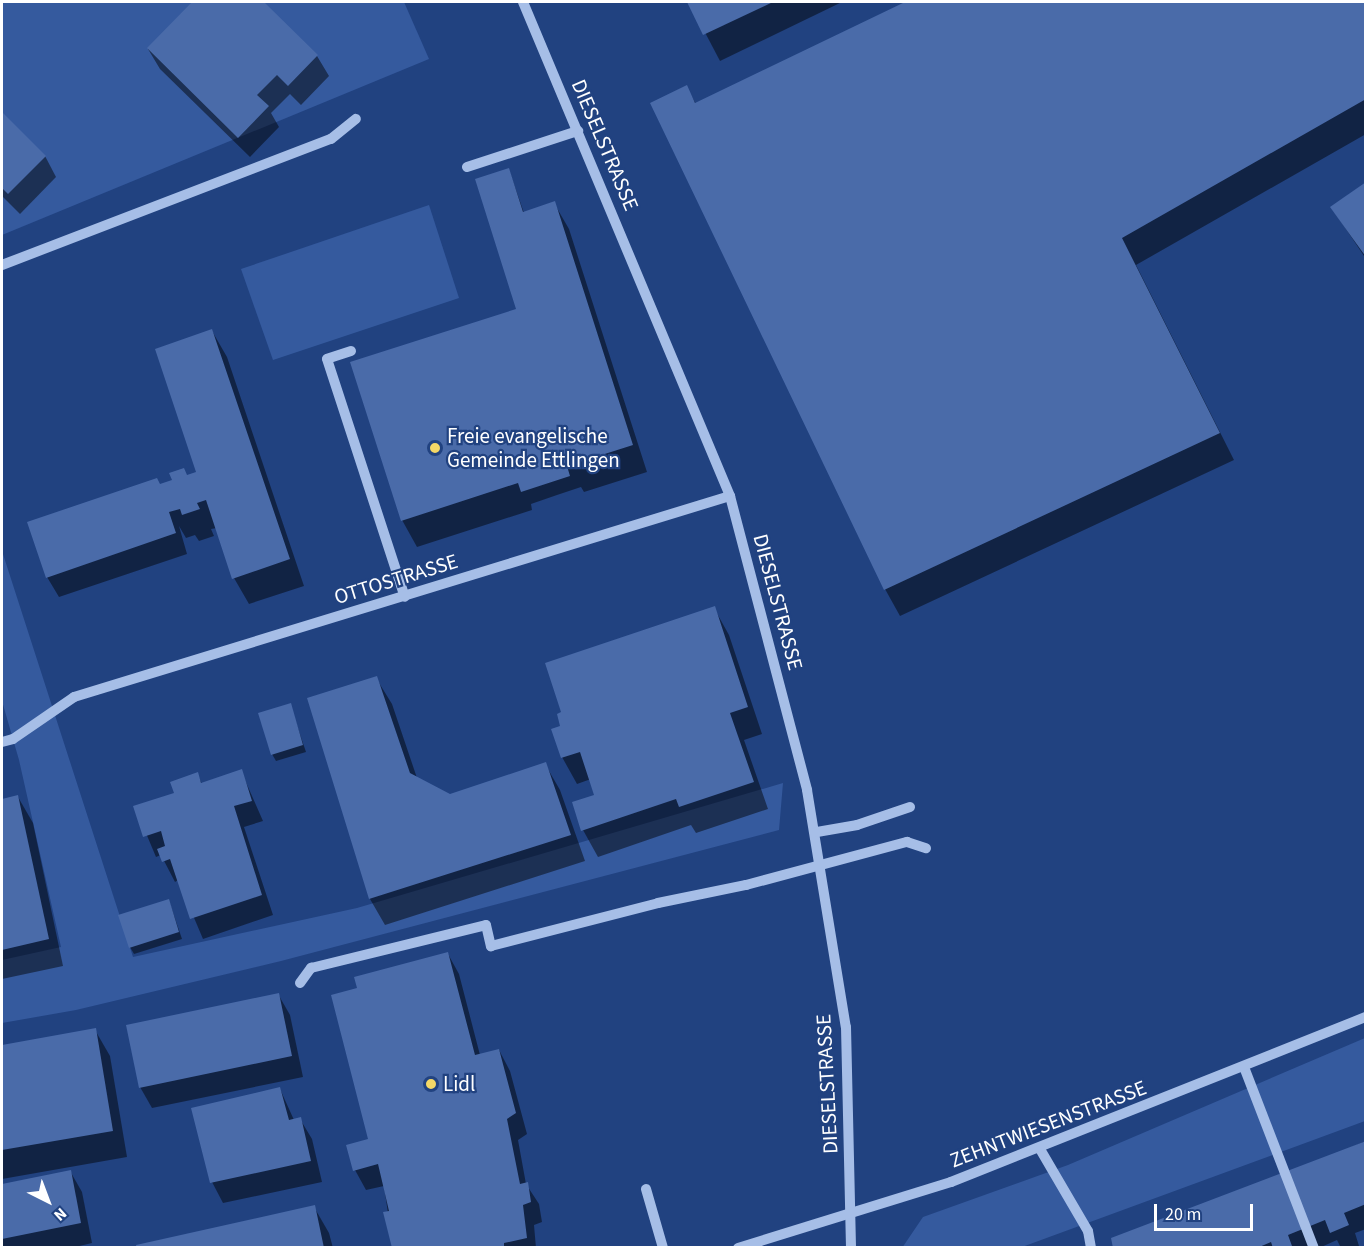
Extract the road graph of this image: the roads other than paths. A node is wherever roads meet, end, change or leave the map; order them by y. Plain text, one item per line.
1 (523, 2) edge
2 (356, 119) dead end
3 (578, 131) junction
4 (467, 167) dead end
5 (2, 265) edge
6 (351, 351) dead end
7 (730, 496) junction
8 (405, 597) junction
9 (2, 742) edge
10 (910, 807) dead end
11 (817, 832) junction
12 (926, 848) dead end
13 (821, 866) junction
14 (300, 983) dead end
15 (1365, 1017) edge
16 (1244, 1067) junction
17 (1040, 1149) junction
18 (646, 1189) dead end
19 (852, 1215) junction
20 (663, 1248) edge
21 (738, 1248) edge
22 (851, 1248) edge
23 (1091, 1248) edge
24 (1314, 1248) edge

1 - 3 street, DIESELSTRASSE
2 - 5 street
3 - 4 street
3 - 7 street, DIESELSTRASSE
6 - 8 street
7 - 8 street, OTTOSTRASSE
7 - 11 street, DIESELSTRASSE
8 - 9 street, OTTOSTRASSE
10 - 11 street
11 - 13 street, DIESELSTRASSE
12 - 13 street
13 - 14 street
13 - 19 street, DIESELSTRASSE
15 - 16 street, ZEHNTWIESENSTRASSE
16 - 17 street, ZEHNTWIESENSTRASSE
16 - 24 street
17 - 19 street, ZEHNTWIESENSTRASSE
17 - 23 street
18 - 20 street
19 - 21 street, ZEHNTWIESENSTRASSE
19 - 22 street, DIESELSTRASSE

